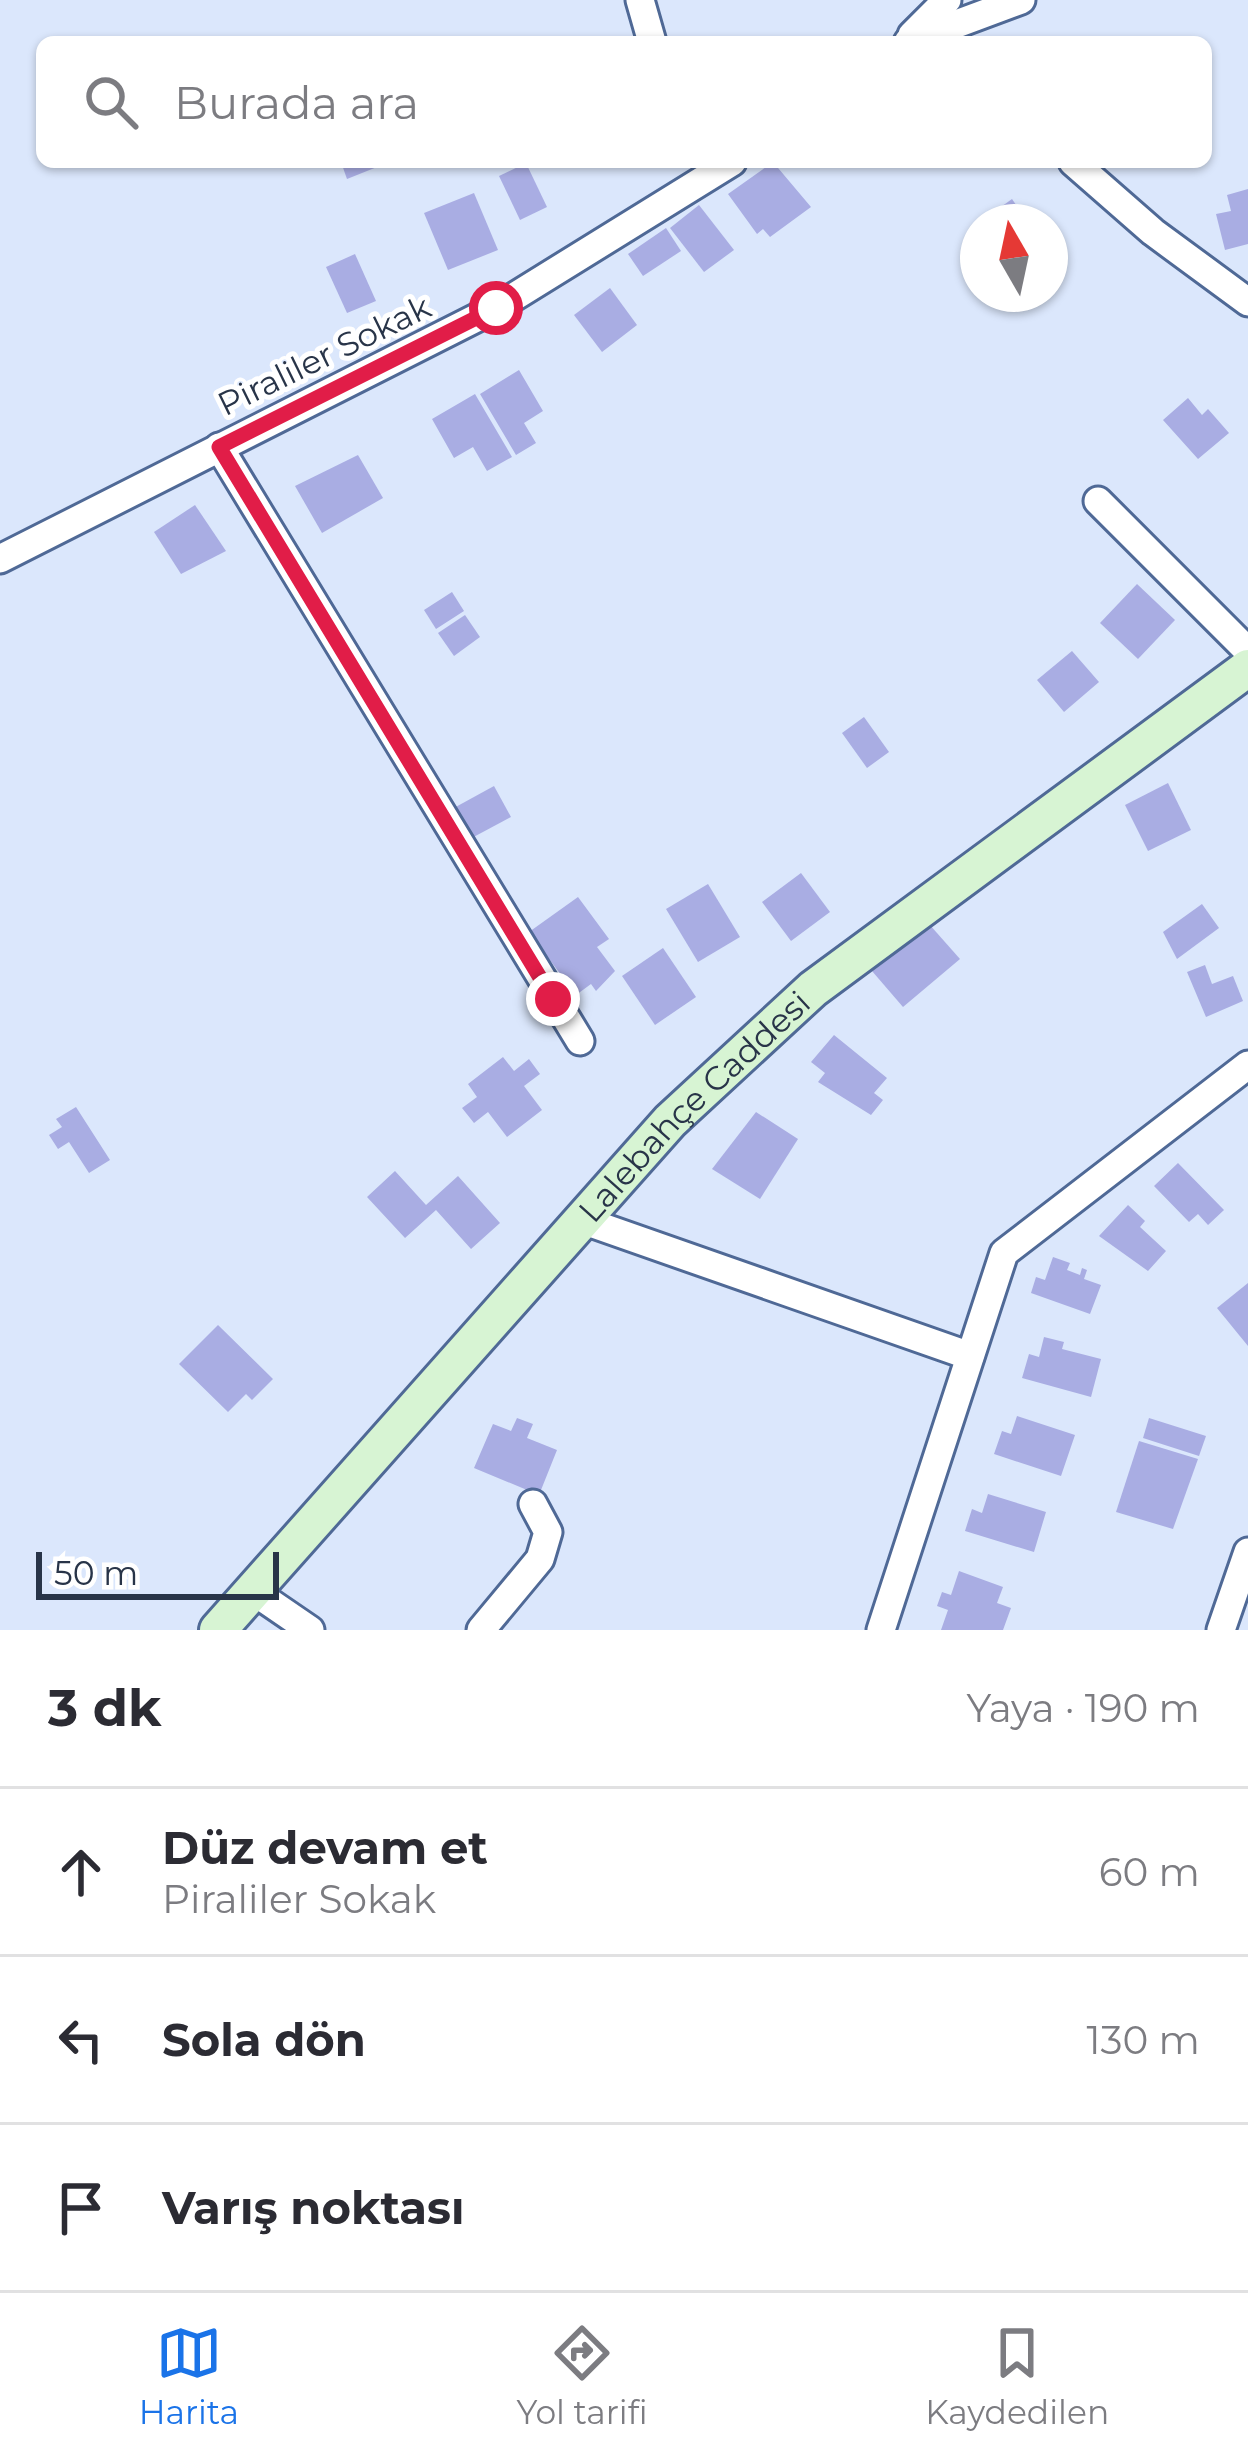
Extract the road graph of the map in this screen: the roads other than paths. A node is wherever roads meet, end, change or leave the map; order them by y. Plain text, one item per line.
1 (640, 0) edge
2 (947, 0) edge
3 (1021, 0) edge
4 (650, 36) edge
5 (912, 36) edge
6 (922, 36) edge
7 (1080, 168) edge
8 (692, 175) edge
9 (1248, 302) edge
10 (219, 447) junction
11 (1098, 501) dead end
12 (0, 559) edge
13 (1248, 651) edge
14 (1248, 668) edge
15 (580, 1041) dead end
16 (1248, 1065) edge
17 (582, 1220) junction
18 (970, 1356) junction
19 (533, 1504) dead end
20 (1248, 1552) edge
21 (253, 1591) junction
22 (218, 1630) edge
23 (310, 1630) edge
24 (481, 1630) edge
25 (880, 1630) edge
26 (1221, 1630) edge

1 - 4 street
2 - 5 street
3 - 6 street
7 - 9 street
8 - 10 street, Piraliler Sokak
10 - 12 street, Piraliler Sokak
10 - 15 street
11 - 13 street
14 - 17 street, Lalebahçe Caddesi
16 - 18 street
17 - 18 street
17 - 21 street, Lalebahçe Caddesi
18 - 25 street
19 - 24 street
20 - 26 street
21 - 22 street, Lalebahçe Caddesi
21 - 23 street

